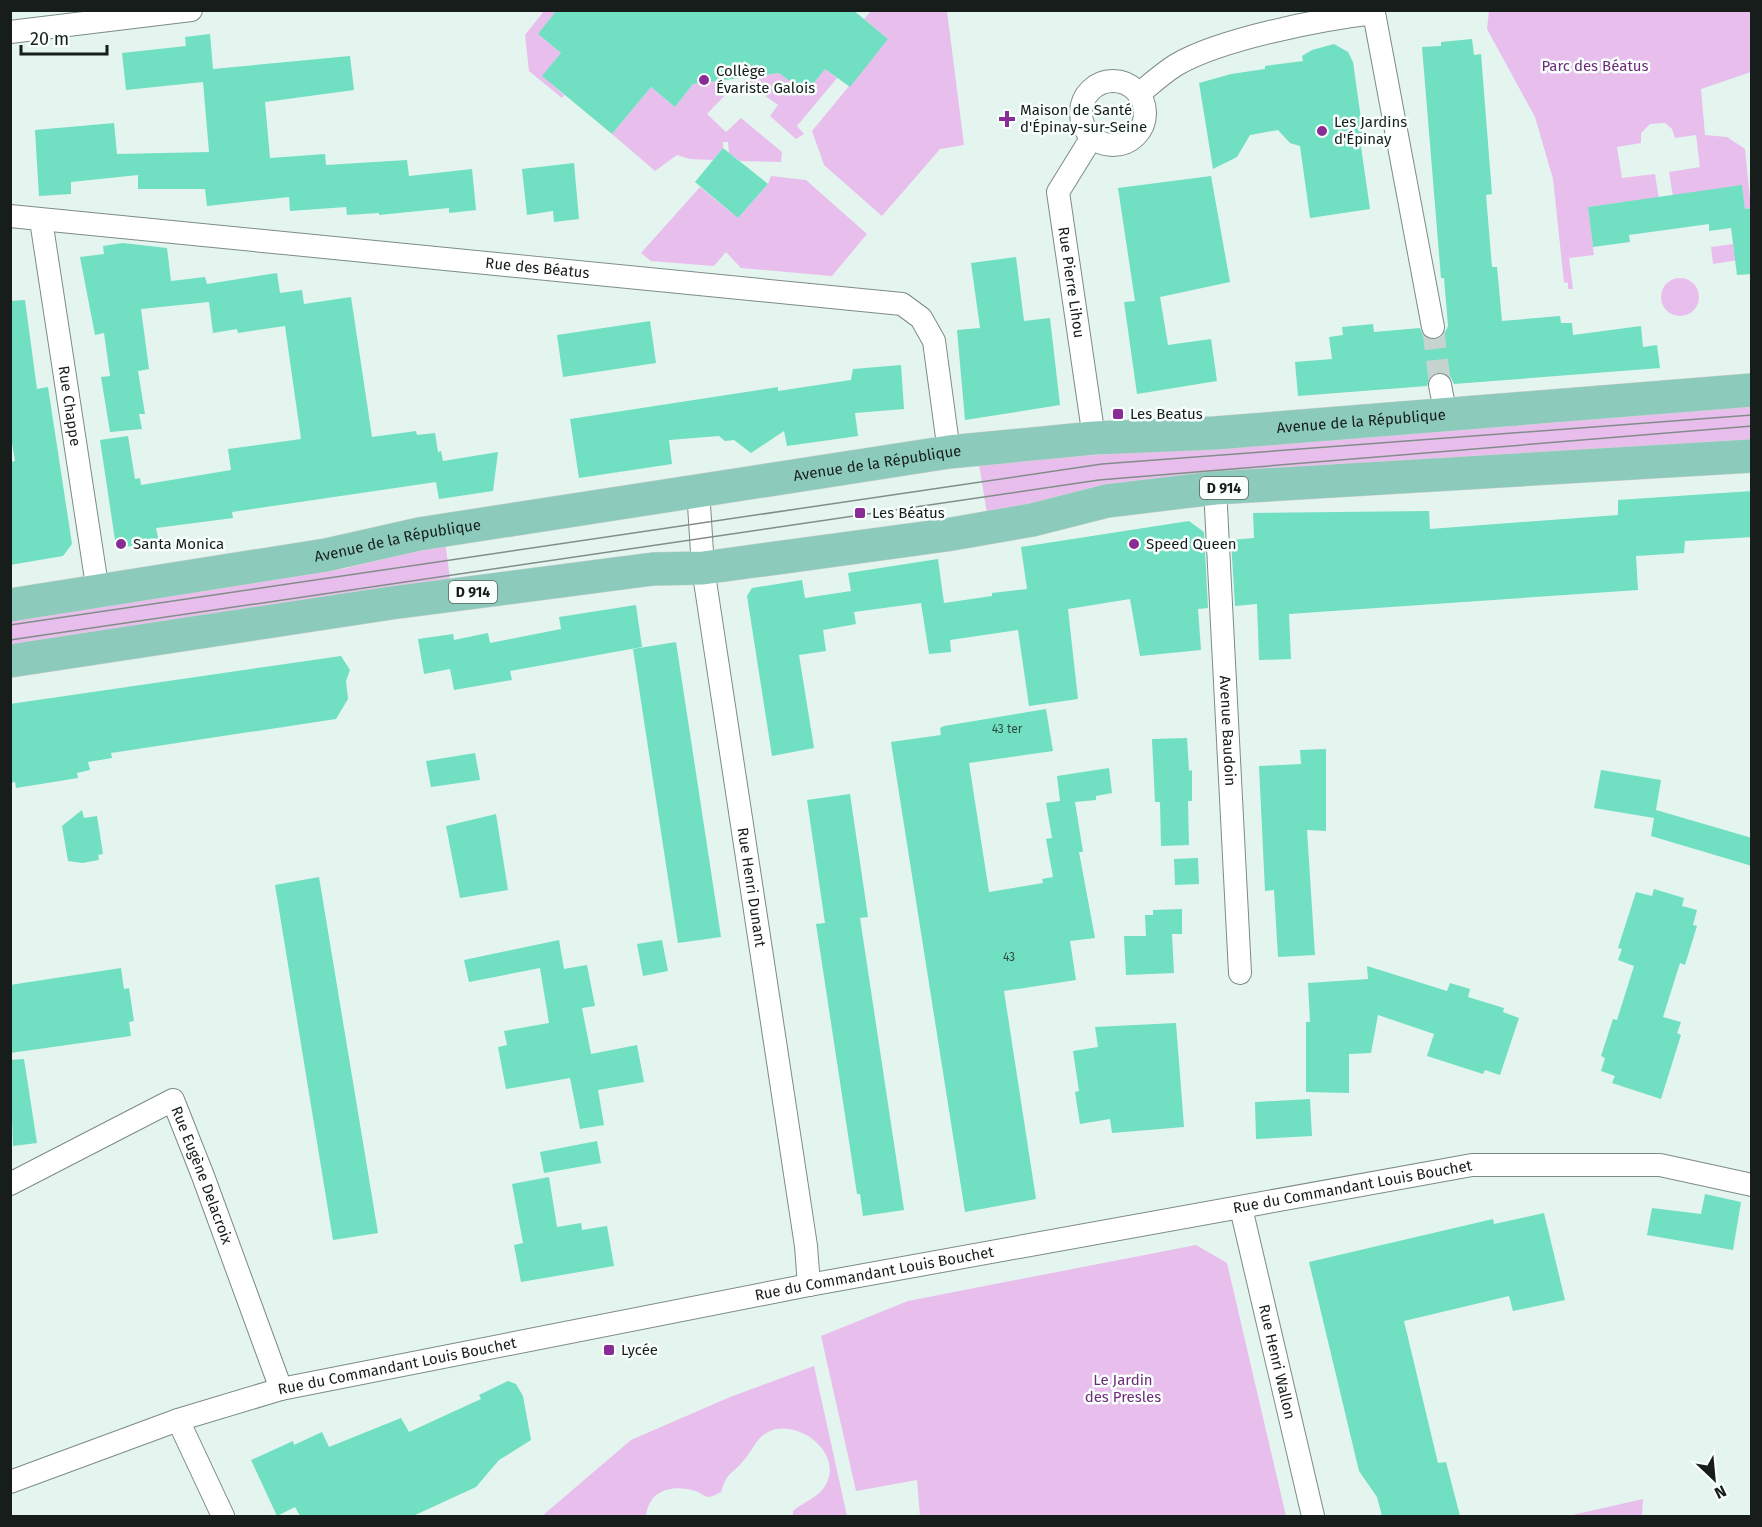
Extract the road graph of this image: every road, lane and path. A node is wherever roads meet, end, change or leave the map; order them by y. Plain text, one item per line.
1 (191, 10) edge
2 (10, 32) edge
3 (1139, 94) junction
4 (1092, 137) junction
5 (10, 216) edge
6 (41, 220) junction
7 (1433, 327) tunnel mouth
8 (1752, 390) edge
9 (1094, 438) junction
10 (949, 452) junction
11 (1752, 456) edge
12 (1215, 488) junction
13 (698, 489) junction
14 (703, 568) junction
15 (98, 592) junction
16 (10, 605) edge
17 (10, 661) edge
18 (1240, 973) dead end
19 (10, 1184) edge
20 (1752, 1185) edge
21 (1241, 1208) junction
22 (808, 1286) junction
23 (281, 1389) junction
24 (178, 1420) junction
25 (10, 1482) edge
26 (223, 1516) edge
27 (1313, 1516) edge

1 - 2 street
3 - 4 street
3 - 4 street
3 - 7 street
4 - 9 street, Rue Pierre Lihou
5 - 6 street, Rue des Béatus
6 - 10 street, Rue des Béatus
6 - 15 street, Rue Chappe
8 - 9 main road, Avenue de la République
9 - 10 main road, Avenue de la République
10 - 13 main road, Avenue de la République
11 - 12 main road, D 914
12 - 14 main road, D 914
12 - 18 street, Avenue Baudoin
13 - 14 street, Rue Henri Dunant
13 - 15 main road, Avenue de la République
14 - 17 main road, D 914
14 - 22 street, Rue Henri Dunant
15 - 16 main road, Avenue de la République
19 - 23 street, Rue Eugène Delacroix
20 - 21 street, Rue du Commandant Louis Bouchet
21 - 22 street, Rue du Commandant Louis Bouchet
21 - 27 street, Rue Henri Wallon
22 - 23 street, Rue du Commandant Louis Bouchet
23 - 24 street, Rue du Commandant Louis Bouchet
24 - 25 street, Rue du Commandant Louis Bouchet
24 - 26 street

